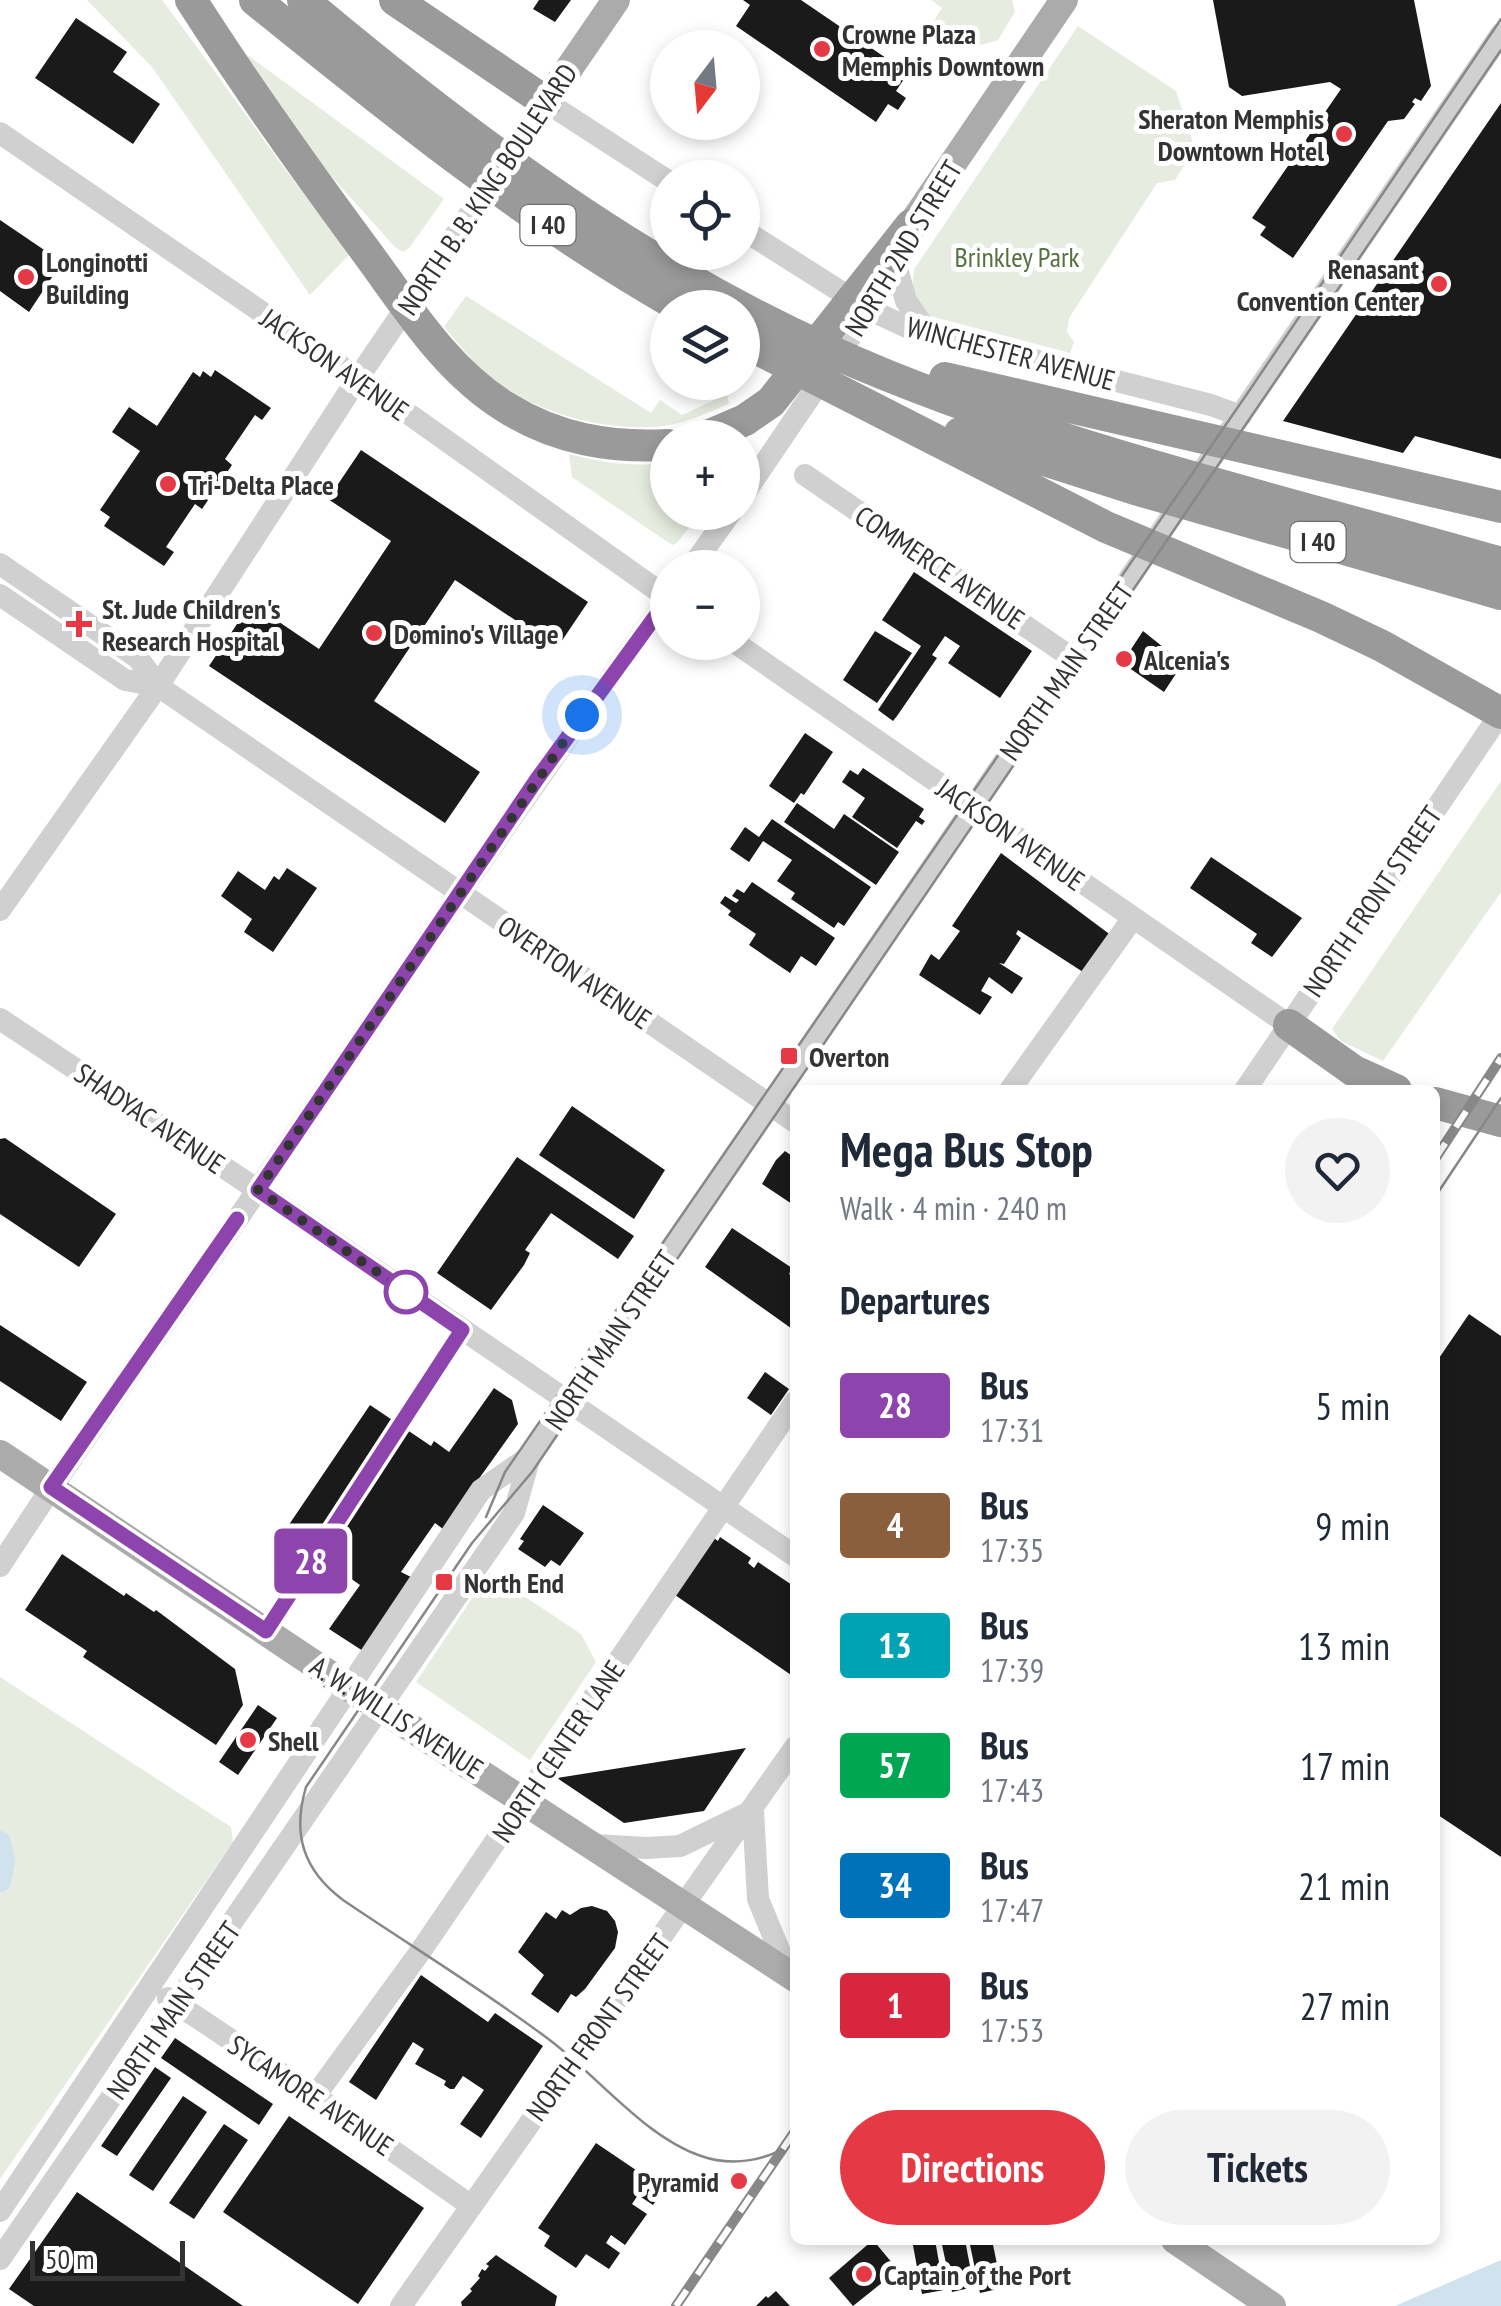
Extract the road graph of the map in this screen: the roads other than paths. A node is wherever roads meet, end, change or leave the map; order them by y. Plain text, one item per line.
1 (191, 0) edge
2 (255, 0) edge
3 (303, 0) edge
4 (395, 0) edge
5 (616, 0) edge
6 (1064, 0) edge
7 (1501, 34) edge
8 (546, 102) junction
9 (427, 120) junction
10 (0, 133) edge
11 (650, 169) edge
12 (911, 225) junction
13 (760, 240) edge
14 (897, 268) junction
15 (653, 290) edge
16 (860, 304) junction
17 (927, 331) junction
18 (760, 350) edge
19 (828, 350) junction
20 (358, 378) junction
21 (839, 388) junction
22 (1241, 416) junction
23 (745, 420) edge
24 (650, 445) edge
25 (760, 473) edge
26 (805, 475) dead end
27 (1501, 507) edge
28 (1501, 563) edge
29 (0, 564) edge
30 (650, 585) edge
31 (1501, 594) edge
32 (0, 595) edge
33 (650, 622) edge
34 (760, 660) edge
35 (1075, 660) junction
36 (158, 686) junction
37 (1501, 713) edge
38 (972, 808) junction
39 (459, 893) junction
40 (0, 910) edge
41 (1133, 918) junction
42 (0, 1019) edge
43 (1289, 1026) junction
44 (1014, 1085) edge
45 (1248, 1085) edge
46 (1386, 1085) edge
47 (770, 1105) junction
48 (1440, 1105) edge
49 (790, 1119) edge
50 (1501, 1120) edge
51 (258, 1190) junction
52 (567, 1401) junction
53 (790, 1409) edge
54 (0, 1454) edge
55 (530, 1456) junction
56 (51, 1487) junction
57 (725, 1506) junction
58 (790, 1552) edge
59 (0, 1566) edge
60 (350, 1688) junction
61 (382, 1709) junction
62 (790, 1755) edge
63 (525, 1800) junction
64 (753, 1811) junction
65 (594, 1846) junction
66 (686, 1906) junction
67 (790, 1971) edge
68 (790, 1975) edge
69 (150, 1986) junction
70 (177, 2004) junction
71 (315, 2096) junction
72 (470, 2204) junction
73 (0, 2210) edge
74 (1182, 2245) edge
75 (0, 2259) edge
76 (401, 2306) edge
77 (1272, 2306) edge

1 - 24 highway
2 - 9 highway, I 40
3 - 9 highway, I 40
4 - 8 highway
5 - 8 main road, NORTH B. B. KING BOULEVARD
6 - 12 main road, NORTH 2ND STREET
7 - 22 street, NORTH MAIN STREET
8 - 11 street
8 - 20 street, NORTH B. B. KING BOULEVARD
9 - 15 highway, I 40
9 - 19 highway, I 40
10 - 20 street, JACKSON AVENUE
12 - 14 street, NORTH 2ND STREET
12 - 16 highway
13 - 16 street, WINCHESTER AVENUE
14 - 16 street, NORTH 2ND STREET
14 - 17 street
16 - 17 street, WINCHESTER AVENUE
16 - 23 highway
16 - 25 street, NORTH 2ND STREET
17 - 22 street, WINCHESTER AVENUE
18 - 21 highway, I 40
19 - 27 highway
19 - 28 highway, I 40
20 - 30 street, JACKSON AVENUE
20 - 36 street, NORTH B. B. KING BOULEVARD
21 - 31 highway, I 40
21 - 37 highway
22 - 35 street, NORTH MAIN STREET
26 - 35 street, COMMERCE AVENUE
29 - 36 street, OVERTON AVENUE
32 - 36 street, OVERTON AVENUE
33 - 39 street
34 - 38 street, JACKSON AVENUE
35 - 38 street, NORTH MAIN STREET
36 - 39 street, OVERTON AVENUE
36 - 40 street, NORTH B. B. KING BOULEVARD
37 - 43 street, NORTH FRONT STREET
38 - 41 street, JACKSON AVENUE
38 - 47 street, NORTH MAIN STREET
39 - 47 street, OVERTON AVENUE
39 - 51 street
41 - 43 street, JACKSON AVENUE
41 - 44 street
42 - 51 street, SHADYAC AVENUE
43 - 45 street, NORTH FRONT STREET
43 - 46 highway
47 - 49 street, OVERTON AVENUE
47 - 52 street, NORTH MAIN STREET
48 - 50 highway
51 - 52 street, SHADYAC AVENUE
51 - 56 street
52 - 55 street, NORTH MAIN STREET
52 - 57 street, SHADYAC AVENUE
53 - 57 street, NORTH CENTER LANE
54 - 56 main road, A. W. WILLIS AVENUE
55 - 60 street, NORTH MAIN STREET
55 - 61 street, NORTH MAIN STREET
56 - 59 street
56 - 60 main road, A. W. WILLIS AVENUE
57 - 58 street, SHADYAC AVENUE
57 - 63 street, NORTH CENTER LANE
60 - 61 main road, A. W. WILLIS AVENUE
60 - 69 street, NORTH MAIN STREET
61 - 63 main road, A. W. WILLIS AVENUE
61 - 70 street, NORTH MAIN STREET
62 - 64 street, NORTH FRONT STREET
63 - 65 main road, A. W. WILLIS AVENUE
63 - 71 street, NORTH CENTER LANE
64 - 65 street
64 - 66 street, NORTH FRONT STREET
64 - 67 street
65 - 66 main road, A. W. WILLIS AVENUE
66 - 68 main road, A. W. WILLIS AVENUE
66 - 72 street, NORTH FRONT STREET
69 - 70 street, SYCAMORE AVENUE
69 - 73 street, NORTH MAIN STREET
70 - 71 street, SYCAMORE AVENUE
70 - 75 street, NORTH MAIN STREET
71 - 72 street, SYCAMORE AVENUE
72 - 76 street, NORTH FRONT STREET
74 - 77 main road

